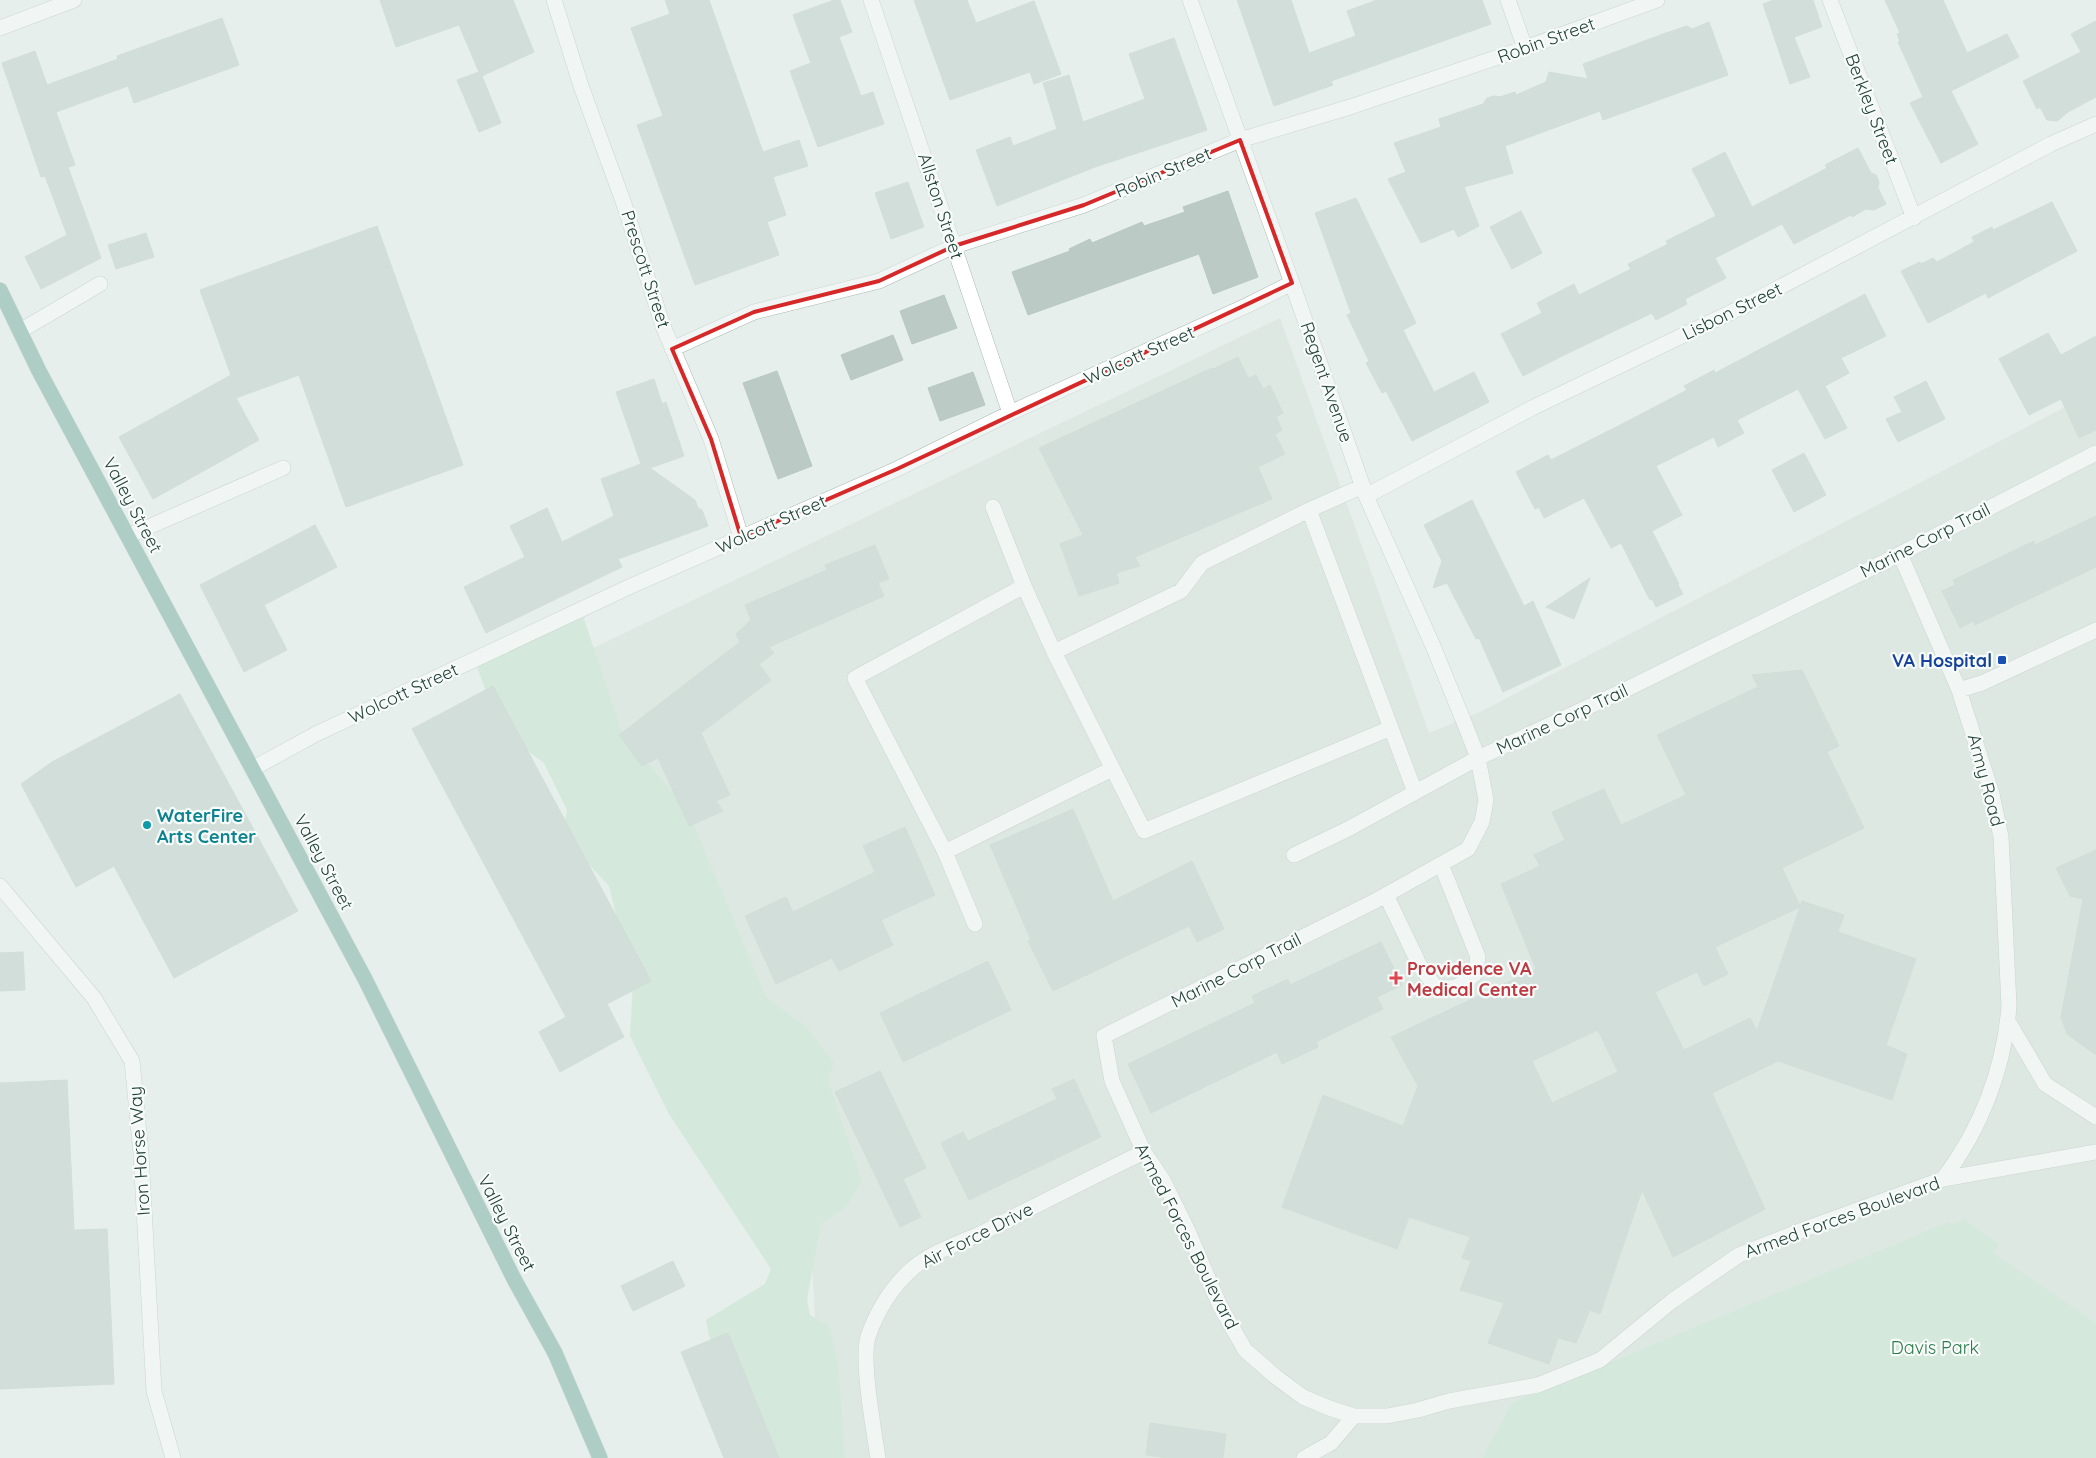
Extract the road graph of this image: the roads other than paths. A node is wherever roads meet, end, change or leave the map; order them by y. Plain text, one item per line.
1 (74, 0) edge
2 (554, 0) edge
3 (871, 0) edge
4 (1190, 0) edge
5 (1508, 0) edge
6 (1657, 0) edge
7 (1830, 0) edge
8 (0, 28) edge
9 (1525, 48) junction
10 (2096, 124) edge
11 (1240, 140) junction
12 (1914, 218) junction
13 (954, 246) junction
14 (1292, 283) junction
15 (100, 284) dead end
16 (0, 290) edge
17 (20, 331) junction
18 (672, 349) junction
19 (1010, 413) junction
20 (2096, 452) edge
21 (282, 468) dead end
22 (1364, 491) junction
23 (993, 507) dead end
24 (1309, 510) junction
25 (128, 536) junction
26 (741, 537) junction
27 (1900, 554) junction
28 (1024, 586) junction
29 (2096, 630) edge
30 (1054, 652) junction
31 (1959, 690) junction
32 (1391, 728) junction
33 (1478, 758) junction
34 (252, 769) junction
35 (1112, 769) junction
36 (1415, 792) junction
37 (945, 852) junction
38 (1294, 855) dead end
39 (1441, 864) junction
40 (0, 886) edge
41 (1386, 895) junction
42 (975, 924) dead end
43 (2008, 1021) junction
44 (1104, 1036) joint
45 (2096, 1117) edge
46 (1144, 1152) junction
47 (2096, 1152) edge
48 (1943, 1179) junction
49 (1354, 1416) junction
50 (173, 1458) edge
51 (600, 1458) edge
52 (878, 1458) edge
53 (1304, 1458) edge

1 - 8 street
2 - 18 street, Prescott Street
3 - 13 street, Allston Street
4 - 11 street, Regent Avenue
5 - 9 street
6 - 9 street, Robin Street
7 - 12 street, Berkley Street
9 - 11 street, Robin Street
10 - 12 street, Lisbon Street
11 - 13 street, Robin Street
11 - 14 street, Regent Avenue
12 - 22 street, Lisbon Street
13 - 18 street, Robin Street
13 - 19 street, Allston Street
14 - 19 street, Wolcott Street
14 - 22 street, Regent Avenue
15 - 17 street
16 - 17 main road, Valley Street
17 - 25 main road, Valley Street
18 - 26 street, Prescott Street
19 - 26 street, Wolcott Street
20 - 27 street, Marine Corp Trail
21 - 25 street
22 - 24 street, Lisbon Street
22 - 33 street, Regent Avenue
23 - 28 street
24 - 30 street, Lisbon Street
24 - 32 street
25 - 34 main road, Valley Street
26 - 34 street, Wolcott Street
27 - 31 street, Army Road
27 - 33 street, Marine Corp Trail
28 - 30 street
28 - 37 street
29 - 31 street
30 - 35 street
31 - 43 street, Army Road
32 - 35 street
32 - 36 street
33 - 36 street
33 - 39 street, Marine Corp Trail
34 - 51 main road, Valley Street
35 - 37 street
36 - 38 street
37 - 42 street
39 - 41 street, Marine Corp Trail
39 - 41 street
40 - 50 street, Iron Horse Way
41 - 44 street, Marine Corp Trail
43 - 45 street
43 - 48 street, Army Road
44 - 46 street, Armed Forces Boulevard
46 - 49 street, Armed Forces Boulevard
46 - 52 street, Air Force Drive
47 - 48 street, Armed Forces Boulevard
48 - 49 street, Armed Forces Boulevard
49 - 53 street

